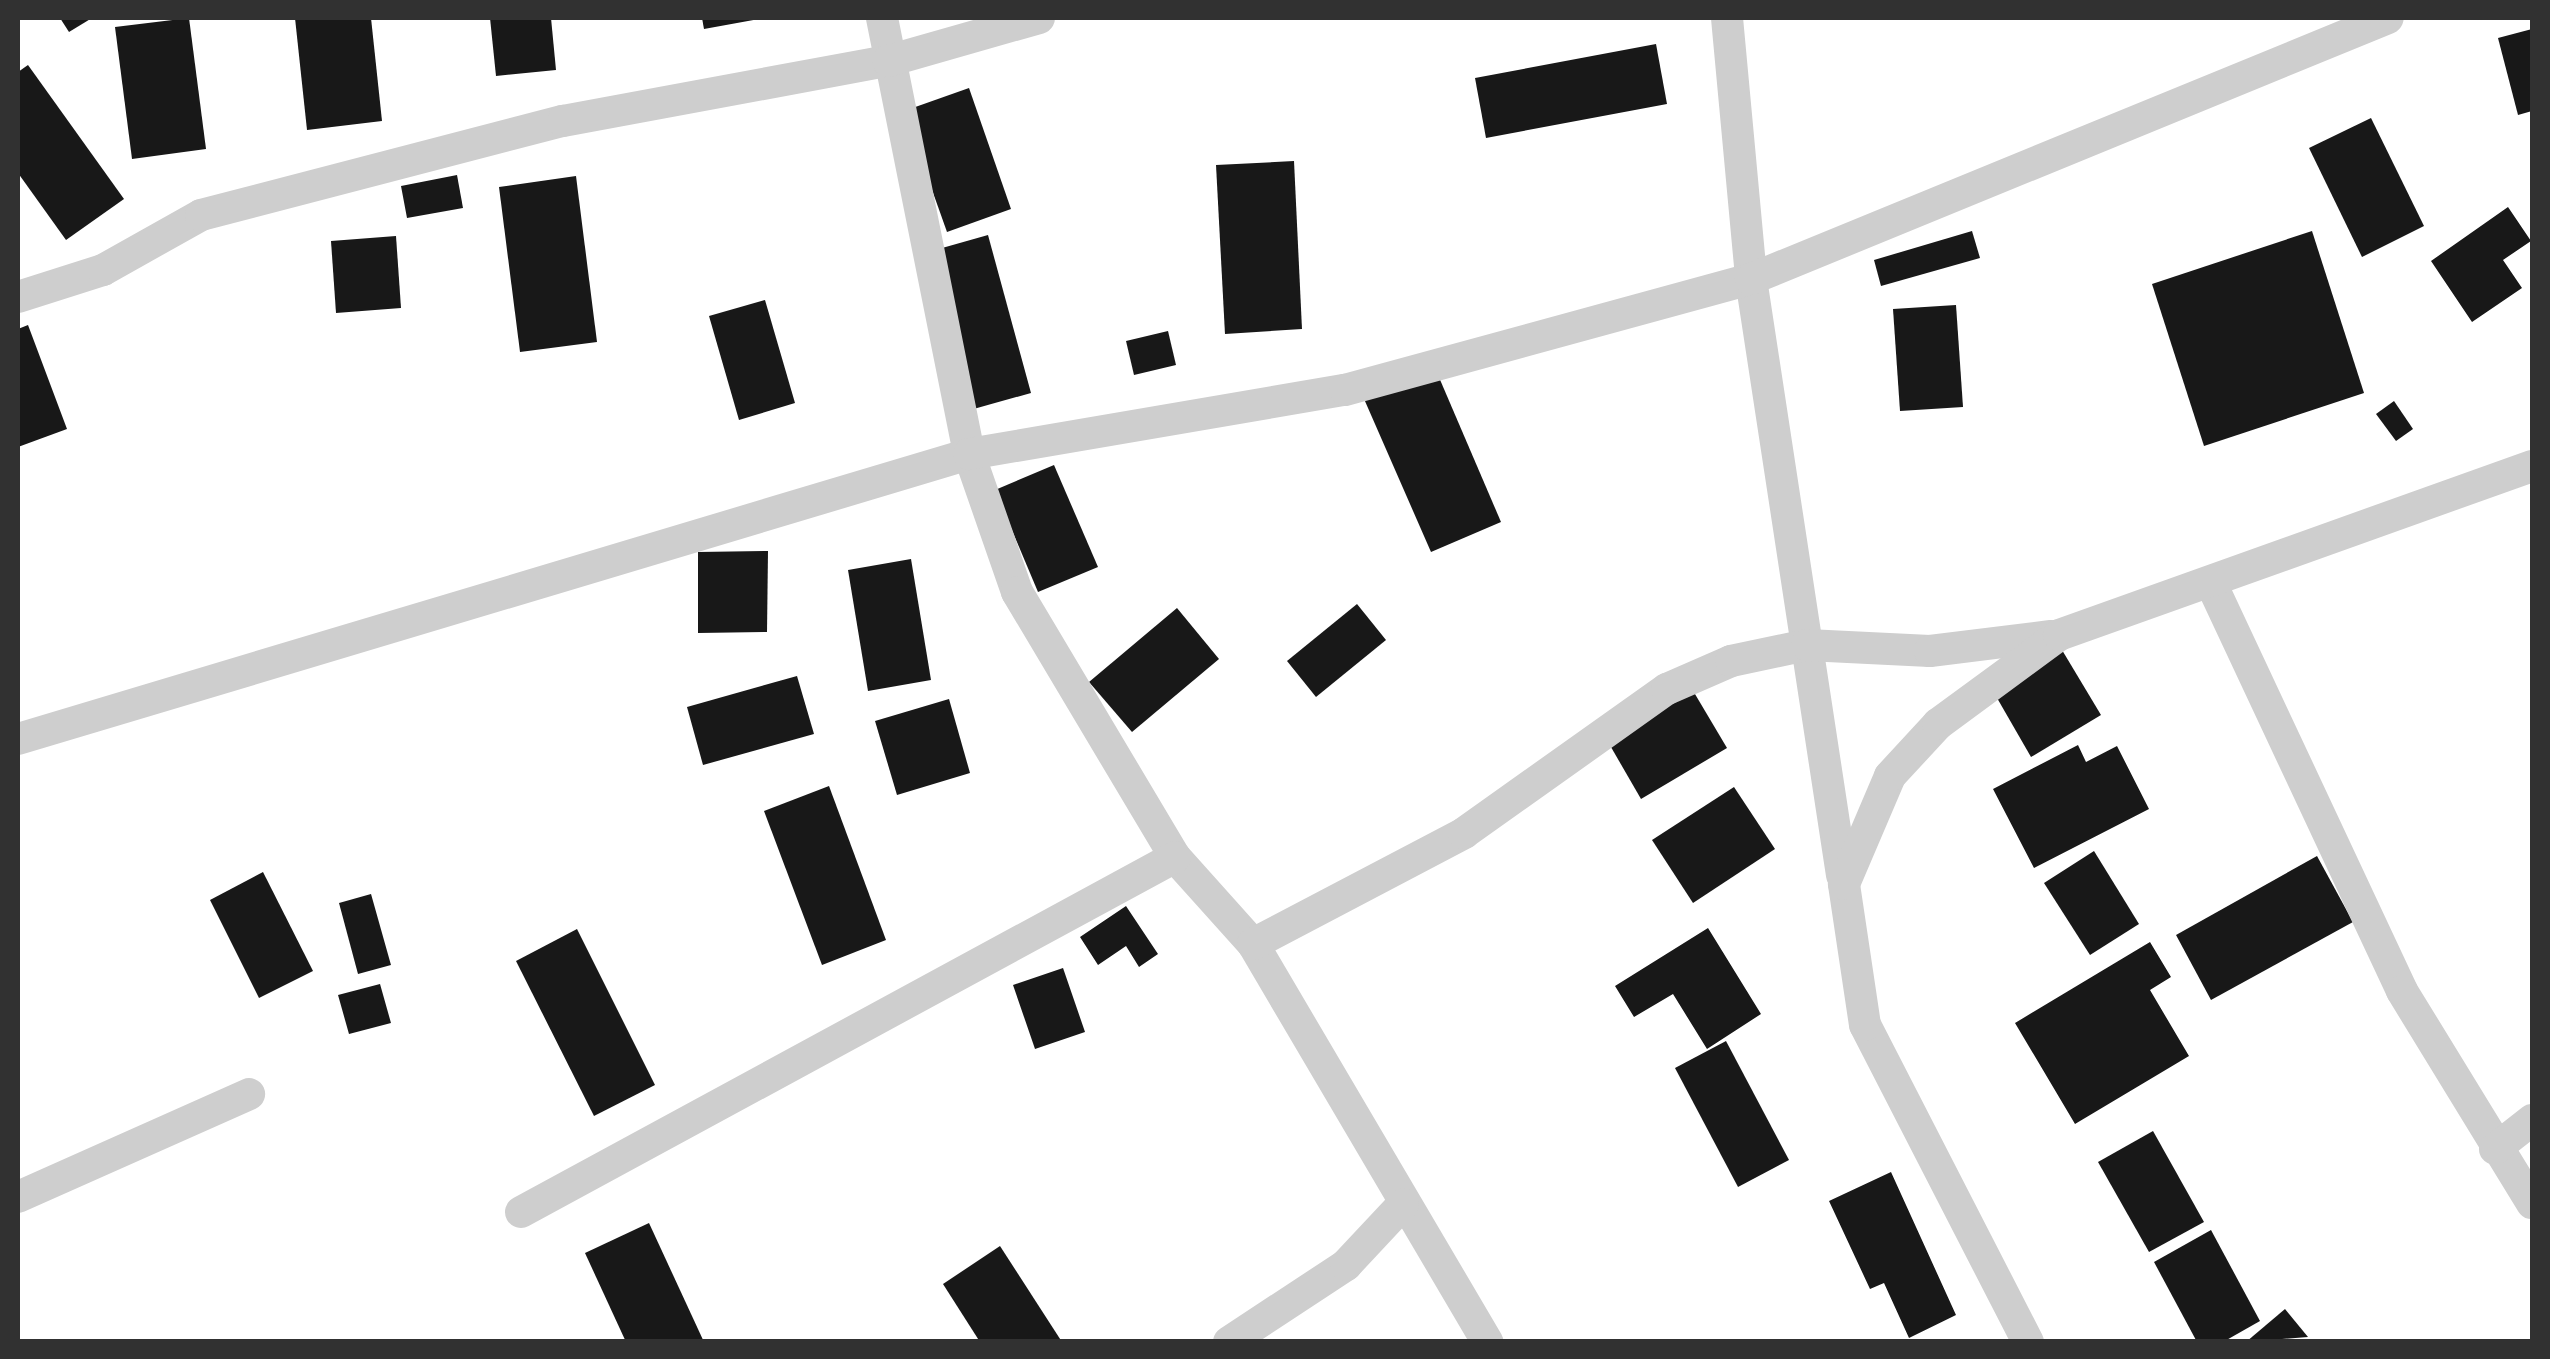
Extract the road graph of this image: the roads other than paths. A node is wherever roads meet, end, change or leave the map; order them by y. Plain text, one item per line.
1 (882, 18) edge
2 (1039, 18) edge
3 (1727, 18) edge
4 (2388, 18) edge
5 (888, 61) junction
6 (1751, 279) junction
7 (18, 297) edge
8 (969, 454) junction
9 (2532, 466) edge
10 (2211, 583) junction
11 (2059, 636) junction
12 (1807, 645) junction
13 (18, 739) edge
14 (1175, 856) junction
15 (1844, 884) junction
16 (1253, 944) junction
17 (249, 1094) dead end
18 (2532, 1120) edge
19 (2495, 1148) junction
20 (18, 1197) edge
21 (2532, 1203) edge
22 (1403, 1204) junction
23 (521, 1212) dead end
24 (1229, 1342) edge
25 (1487, 1342) edge
26 (2028, 1342) edge

1 - 5 street
2 - 5 street
3 - 6 street
4 - 6 street
5 - 7 street
5 - 8 street
6 - 8 street
6 - 12 street
8 - 13 street
8 - 14 street
9 - 10 street
10 - 11 street
10 - 19 street
11 - 12 street
11 - 15 street
12 - 15 street
12 - 16 street
14 - 16 street
14 - 23 street
15 - 26 street
16 - 22 street
17 - 20 street
18 - 19 street
19 - 21 street
22 - 24 street
22 - 25 street

